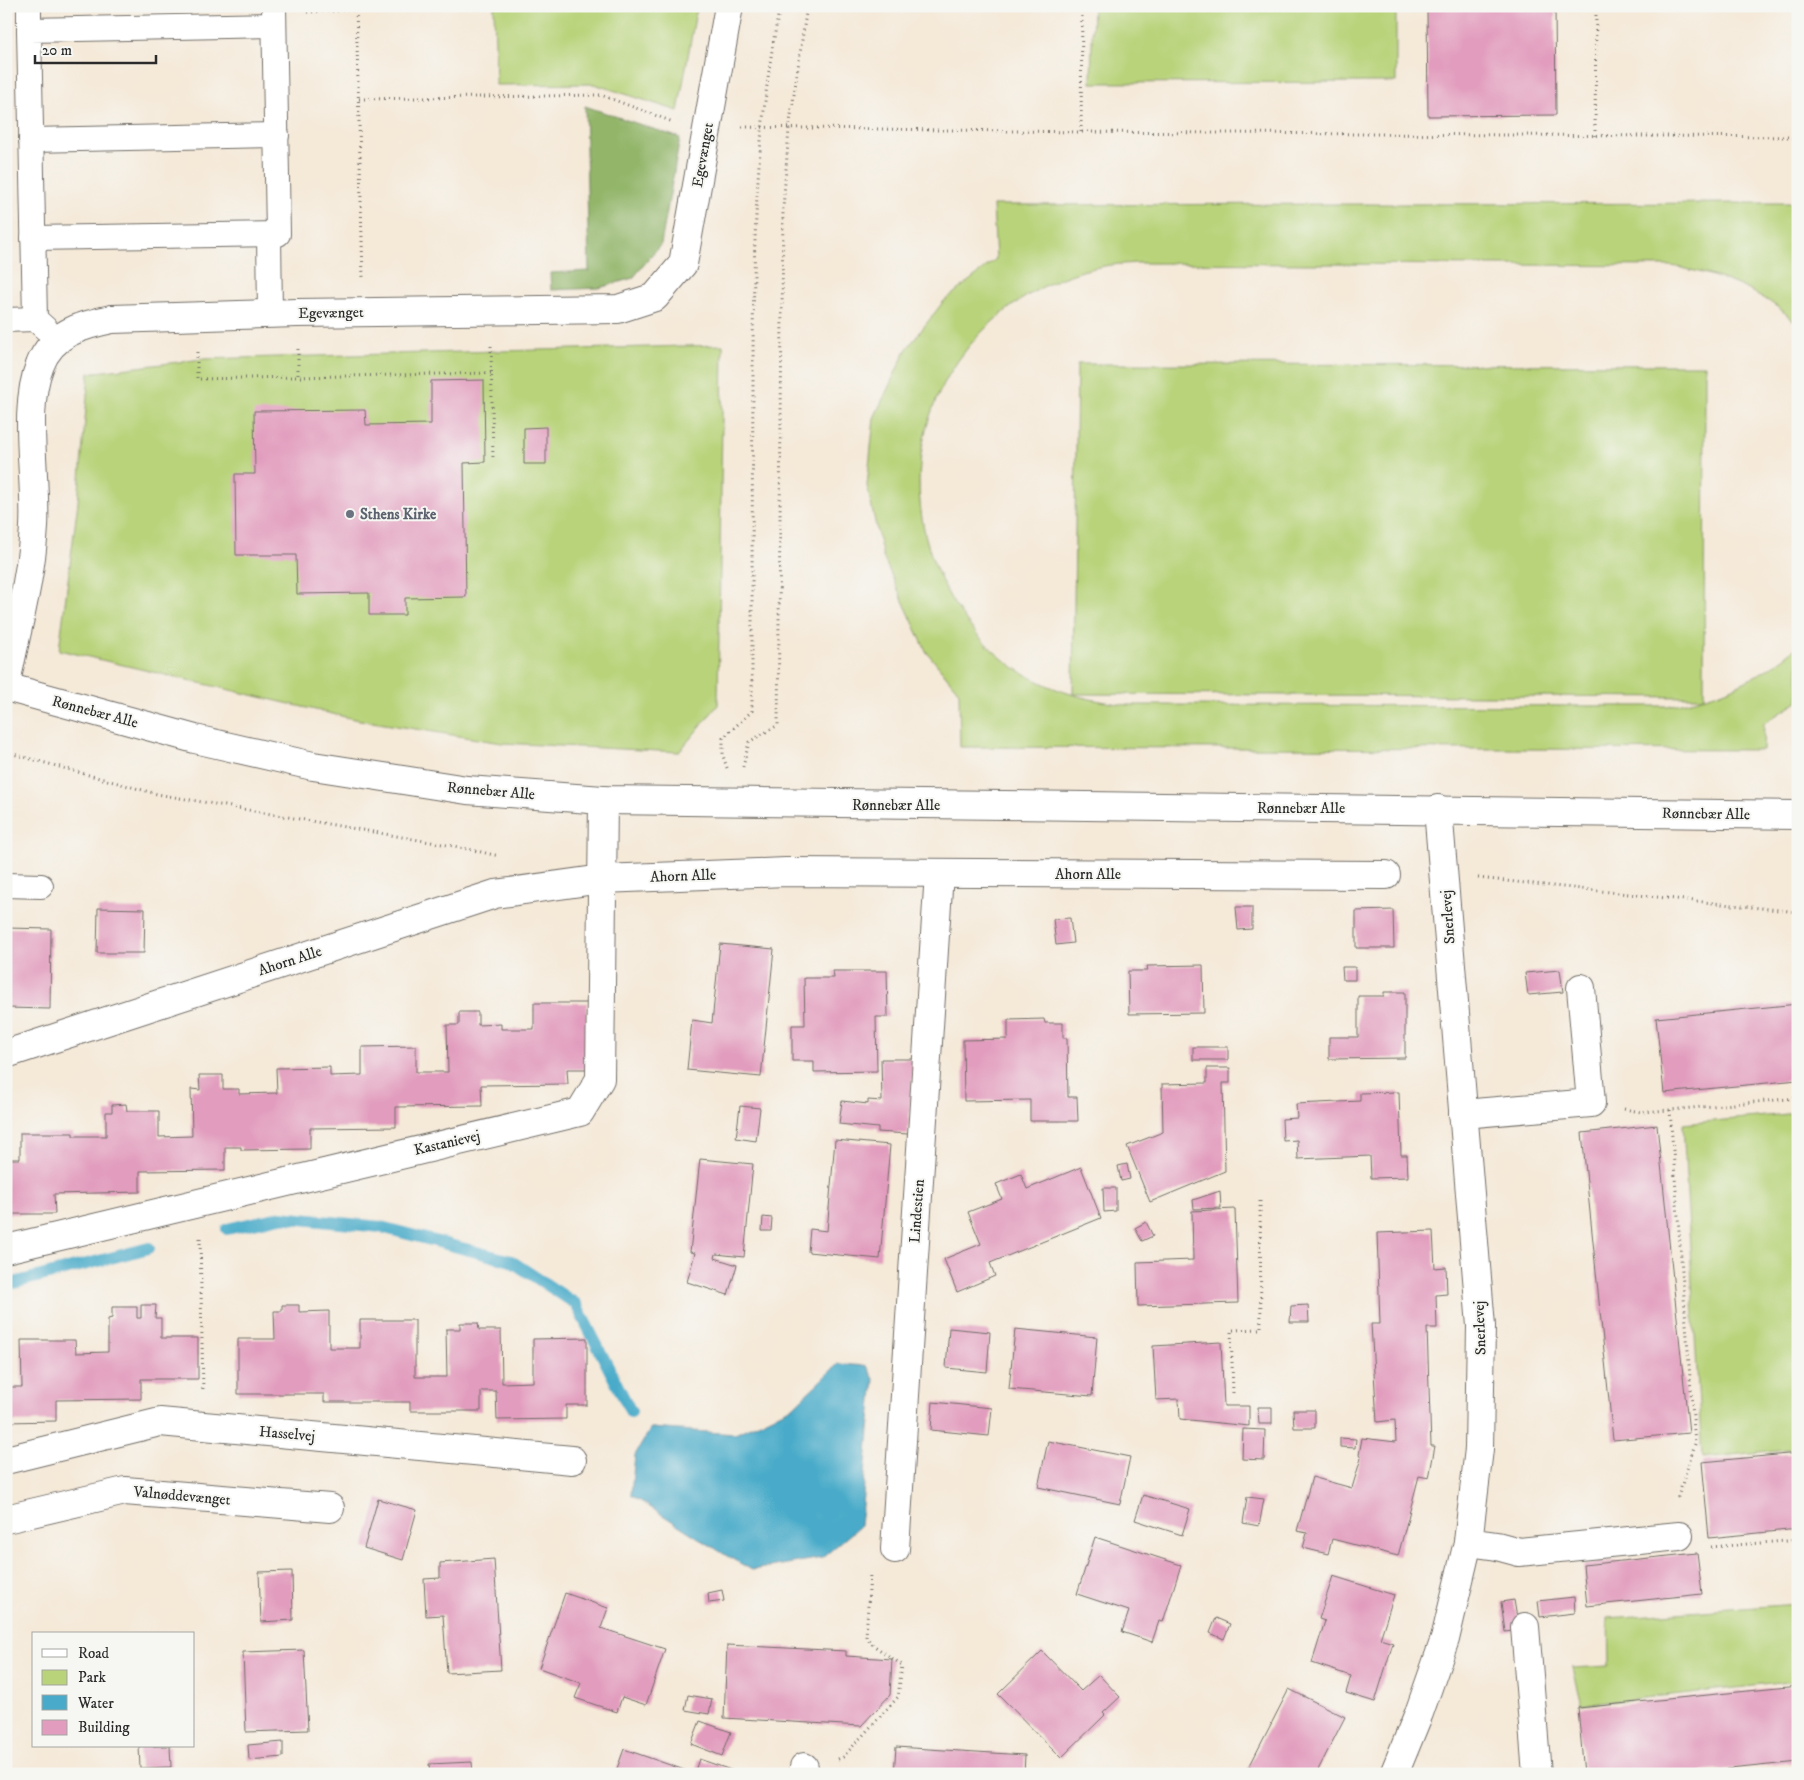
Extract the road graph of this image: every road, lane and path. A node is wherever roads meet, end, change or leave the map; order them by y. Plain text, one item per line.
1 (29, 6) edge
2 (729, 6) edge
3 (780, 6) edge
4 (807, 6) edge
5 (1082, 6) edge
6 (1596, 6) edge
7 (356, 8) edge
8 (274, 15) edge
9 (29, 30) junction
10 (359, 99) junction
11 (709, 125) junction
12 (762, 128) junction
13 (789, 129) junction
14 (1081, 132) junction
15 (277, 135) junction
16 (1595, 136) junction
17 (1798, 137) edge
18 (31, 140) junction
19 (269, 234) junction
20 (33, 238) junction
21 (490, 310) junction
22 (364, 312) junction
23 (270, 314) junction
24 (196, 316) junction
25 (35, 319) junction
26 (6, 320) edge
27 (57, 338) junction
28 (491, 373) junction
29 (493, 461) dead end
30 (6, 683) edge
31 (6, 688) edge
32 (6, 752) edge
33 (744, 754) dead end
34 (603, 800) junction
35 (739, 804) junction
36 (1438, 809) junction
37 (1798, 815) edge
38 (507, 858) dead end
39 (939, 873) junction
40 (1386, 875) dead end
41 (1444, 875) junction
42 (602, 879) junction
43 (6, 885) edge
44 (41, 886) dead end
45 (1798, 912) edge
46 (1581, 988) dead end
47 (6, 1054) edge
48 (1798, 1098) edge
49 (1591, 1103) junction
50 (1670, 1110) junction
51 (1463, 1114) junction
52 (1260, 1200) dead end
53 (200, 1203) junction
54 (6, 1249) edge
55 (1233, 1393) dead end
56 (203, 1426) junction
57 (6, 1460) edge
58 (572, 1460) dead end
59 (330, 1508) dead end
60 (6, 1519) edge
61 (1679, 1536) junction
62 (1798, 1540) edge
63 (1468, 1542) junction
64 (895, 1549) joint
65 (1525, 1626) dead end
66 (804, 1770) edge
67 (1394, 1774) edge
68 (1537, 1774) edge

1 - 9 lane
2 - 11 street, Egevænget
3 - 12 path
4 - 13 path
5 - 14 path
6 - 16 path
7 - 8 path
7 - 10 path
8 - 9 lane
8 - 15 lane
9 - 18 lane
10 - 11 path
10 - 22 path
11 - 12 path
11 - 21 street, Egevænget
12 - 13 path
12 - 35 path
13 - 14 path
13 - 33 path
14 - 16 path
15 - 18 lane
15 - 19 lane
16 - 17 path
18 - 20 lane
19 - 20 lane
19 - 23 lane
20 - 25 lane
21 - 22 street, Egevænget
21 - 28 path
22 - 23 street, Egevænget
23 - 24 street, Egevænget
24 - 27 street, Egevænget
24 - 28 path
25 - 26 lane
25 - 27 lane
27 - 30 street
28 - 29 path
31 - 34 street, Rønnebær Alle
32 - 38 path
34 - 35 street, Rønnebær Alle
34 - 42 street, Kastanievej
35 - 36 street, Rønnebær Alle
36 - 37 street, Rønnebær Alle
36 - 41 street, Snerlevej
39 - 40 street, Ahorn Alle
39 - 42 street, Ahorn Alle
39 - 64 street, Lindestien
41 - 45 path
41 - 51 street, Snerlevej
42 - 47 street, Ahorn Alle
42 - 53 street, Kastanievej
43 - 44 lane
46 - 49 street
48 - 50 path
49 - 50 path
49 - 51 street
50 - 61 path
51 - 63 street, Snerlevej
52 - 55 path
53 - 54 street, Kastanievej
53 - 56 path
56 - 57 street, Hasselvej
56 - 58 street, Hasselvej
59 - 60 street, Valnøddevænget
61 - 62 path
61 - 63 street
63 - 67 street, Snerlevej
64 - 66 path
65 - 68 street

